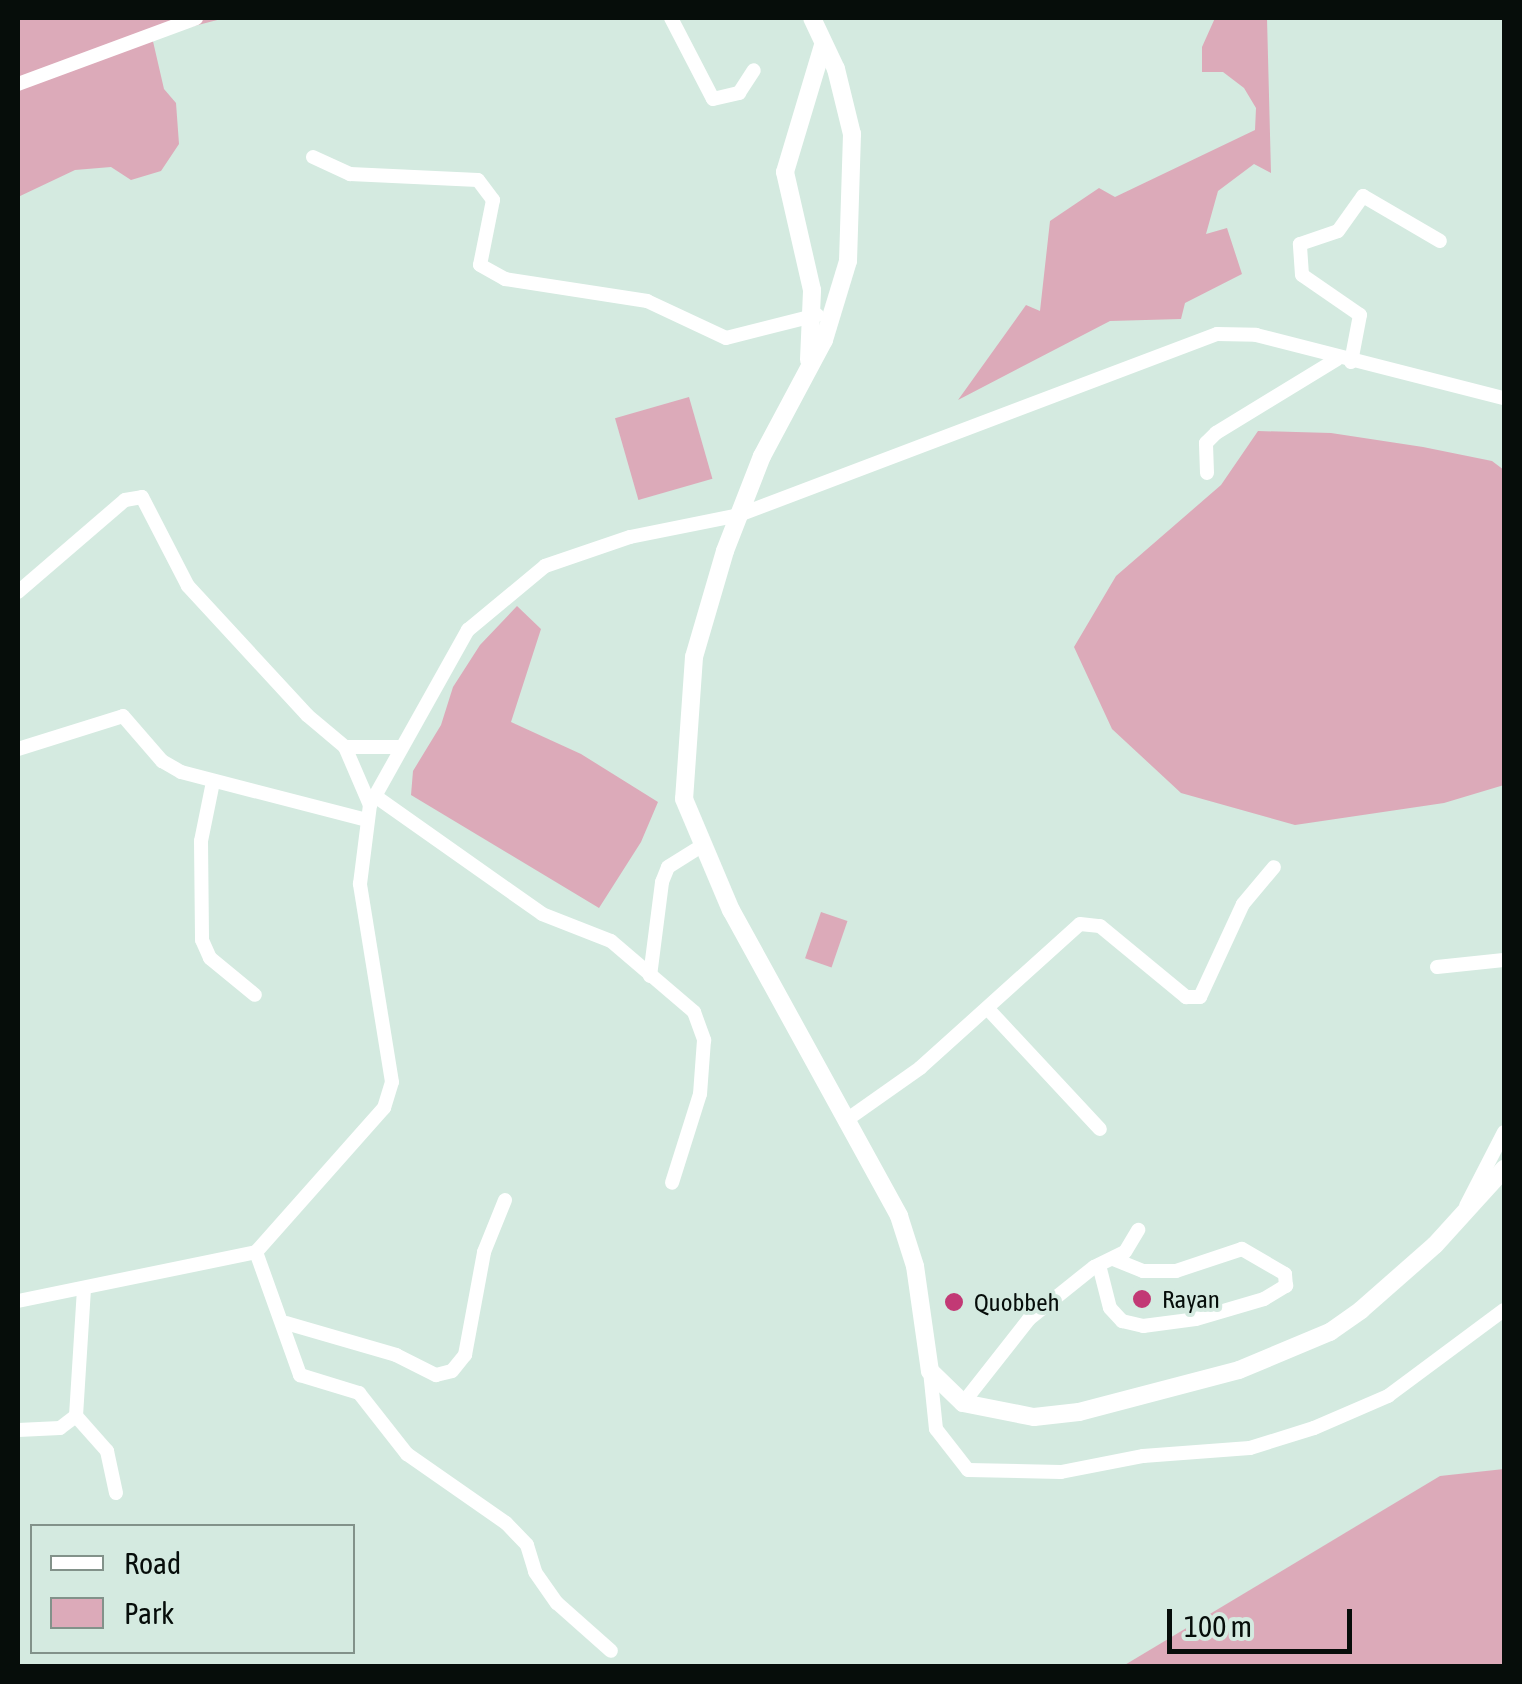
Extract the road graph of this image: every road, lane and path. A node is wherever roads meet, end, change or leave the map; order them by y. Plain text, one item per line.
1 (196, 18) edge
2 (670, 18) edge
3 (812, 18) edge
4 (823, 45) junction
5 (754, 70) dead end
6 (18, 84) edge
7 (312, 156) dead end
8 (1440, 241) dead end
9 (812, 290) junction
10 (842, 294) junction
11 (811, 314) junction
12 (833, 319) junction
13 (808, 360) junction
14 (1344, 360) junction
15 (1504, 398) edge
16 (1206, 473) dead end
17 (739, 515) junction
18 (18, 592) edge
19 (400, 746) junction
20 (346, 747) junction
21 (18, 749) edge
22 (213, 782) junction
23 (372, 800) junction
24 (366, 820) junction
25 (699, 848) junction
26 (1274, 867) dead end
27 (1504, 960) edge
28 (1437, 967) dead end
29 (650, 976) junction
30 (255, 995) dead end
31 (988, 1009) junction
32 (845, 1121) junction
33 (1100, 1128) dead end
34 (1504, 1132) edge
35 (1504, 1169) edge
36 (672, 1182) dead end
37 (505, 1200) dead end
38 (1464, 1211) junction
39 (1138, 1230) dead end
40 (256, 1252) junction
41 (1106, 1262) junction
42 (84, 1288) junction
43 (18, 1301) edge
44 (1504, 1310) edge
45 (286, 1323) junction
46 (930, 1371) junction
47 (963, 1404) junction
48 (76, 1416) junction
49 (18, 1430) edge
50 (116, 1493) dead end
51 (611, 1651) dead end

1 - 6 street
2 - 5 street
3 - 4 main road
4 - 9 main road
4 - 10 main road
7 - 11 street
8 - 14 street
9 - 10 main road
9 - 11 main road
10 - 12 main road
11 - 12 street
11 - 13 main road
12 - 13 main road
13 - 17 main road
14 - 15 street
14 - 16 street
14 - 17 street
17 - 19 street
17 - 25 main road
18 - 20 street
19 - 20 street
19 - 23 street
20 - 23 street
21 - 22 street
22 - 24 street
22 - 30 street
23 - 24 street
23 - 29 street
24 - 40 street
25 - 29 street
25 - 32 main road
26 - 31 street
27 - 28 street
29 - 36 street
31 - 32 street
31 - 33 street
32 - 46 main road
34 - 38 street
35 - 38 main road
37 - 45 street
38 - 47 main road
39 - 41 street
40 - 42 street
40 - 45 street
41 - 41 street
41 - 47 street
42 - 43 street
42 - 48 street
44 - 46 street
45 - 51 street
46 - 47 main road
48 - 49 street
48 - 50 street

